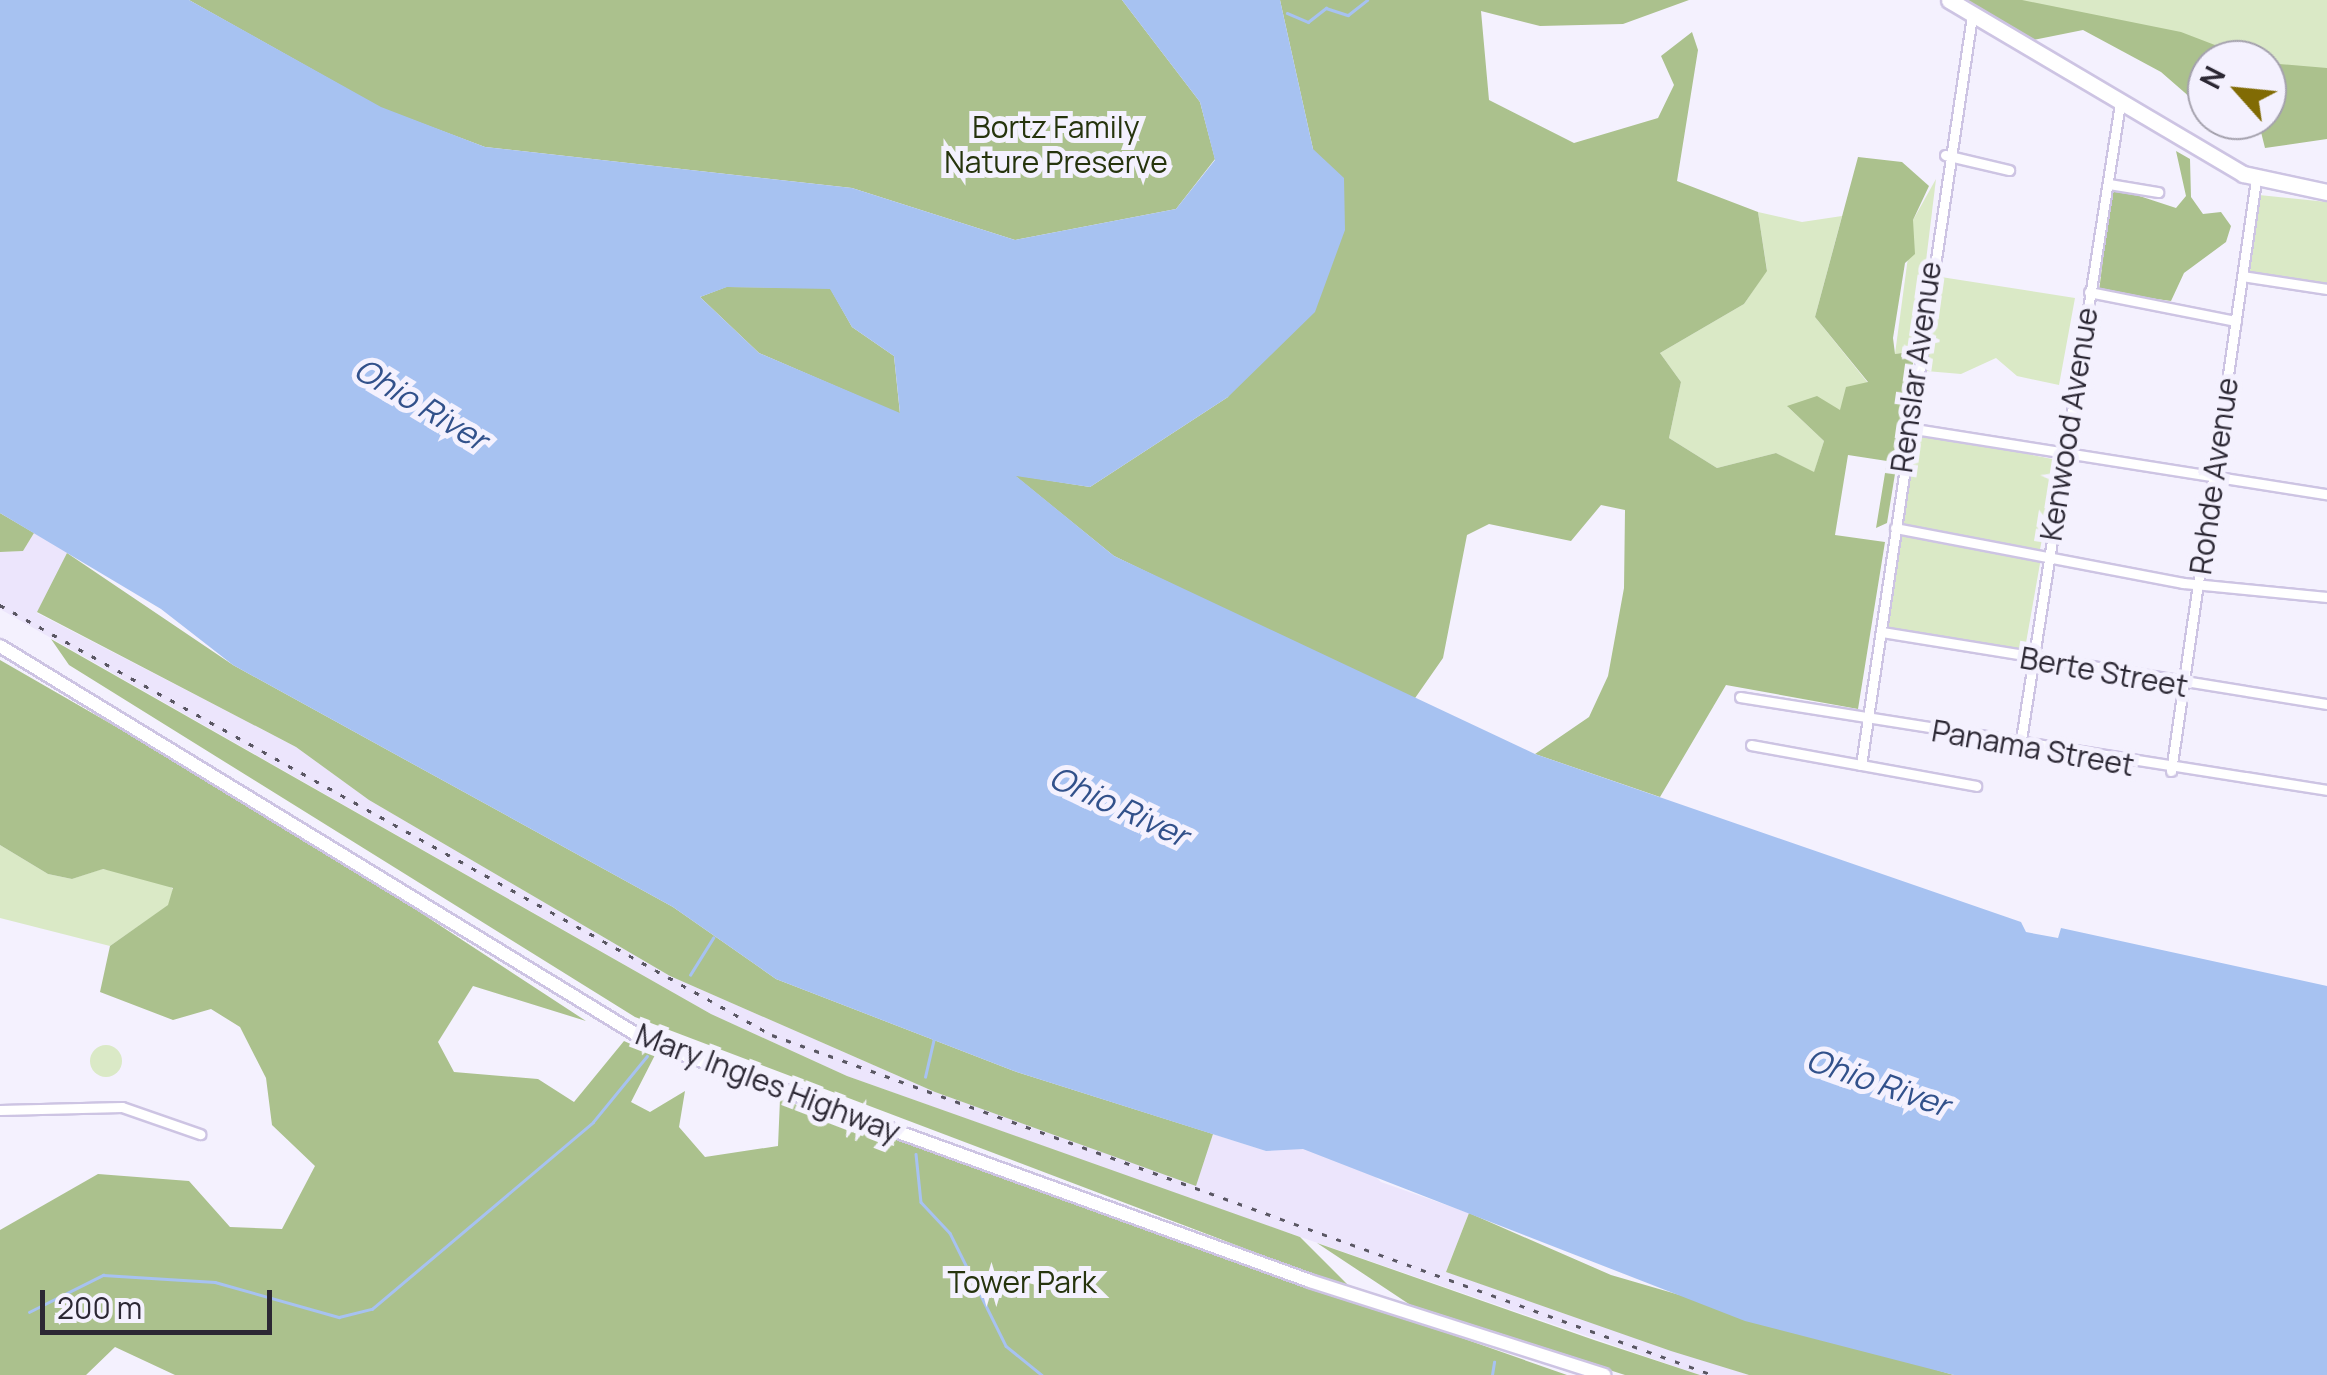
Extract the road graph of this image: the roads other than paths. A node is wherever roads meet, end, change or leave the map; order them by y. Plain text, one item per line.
1 (1949, 0) edge
2 (1972, 16) junction
3 (2120, 104) junction
4 (1945, 156) junction
5 (2009, 170) dead end
6 (2256, 180) junction
7 (2109, 184) junction
8 (2158, 192) dead end
9 (2327, 192) edge
10 (2242, 276) junction
11 (2327, 289) edge
12 (2090, 292) junction
13 (2236, 320) junction
14 (1908, 428) junction
15 (2063, 456) junction
16 (2212, 483) junction
17 (2327, 494) edge
18 (1895, 528) junction
19 (2048, 557) junction
20 (2198, 584) junction
21 (2327, 597) edge
22 (1882, 632) junction
23 (0, 646) edge
24 (2032, 661) junction
25 (2183, 686) junction
26 (1740, 697) dead end
27 (2327, 704) edge
28 (1869, 720) junction
29 (1751, 745) dead end
30 (2020, 746) junction
31 (1861, 765) junction
32 (2171, 771) junction
33 (1976, 786) dead end
34 (2327, 790) edge
35 (0, 1110) edge
36 (200, 1134) dead end
37 (1604, 1375) edge

1 - 2 main road
2 - 3 main road
2 - 4 street, Renslar Avenue
3 - 6 main road
3 - 7 street, Kenwood Avenue
4 - 5 street
4 - 14 street, Renslar Avenue
6 - 9 main road
6 - 10 street, Rohde Avenue
7 - 8 street
7 - 12 street, Kenwood Avenue
10 - 11 street
10 - 13 street, Rohde Avenue
12 - 13 street
12 - 15 street, Kenwood Avenue
13 - 16 street, Rohde Avenue
14 - 15 street
14 - 18 street, Renslar Avenue
15 - 16 street
15 - 19 street, Kenwood Avenue
16 - 17 street
16 - 20 street, Rohde Avenue
18 - 19 street
18 - 22 street, Renslar Avenue
19 - 20 street
19 - 24 street, Kenwood Avenue
20 - 21 street
20 - 25 street, Rohde Avenue
22 - 24 street, Berte Street
22 - 28 street, Renslar Avenue
23 - 37 street, Mary Ingles Highway
24 - 25 street, Berte Street
24 - 30 street, Kenwood Avenue
25 - 27 street, Berte Street
25 - 32 street, Rohde Avenue
26 - 28 street, Panama Street
28 - 30 street, Panama Street
28 - 31 street, Renslar Avenue
29 - 31 street
30 - 32 street, Panama Street
31 - 33 street
32 - 34 street, Panama Street
35 - 36 street

